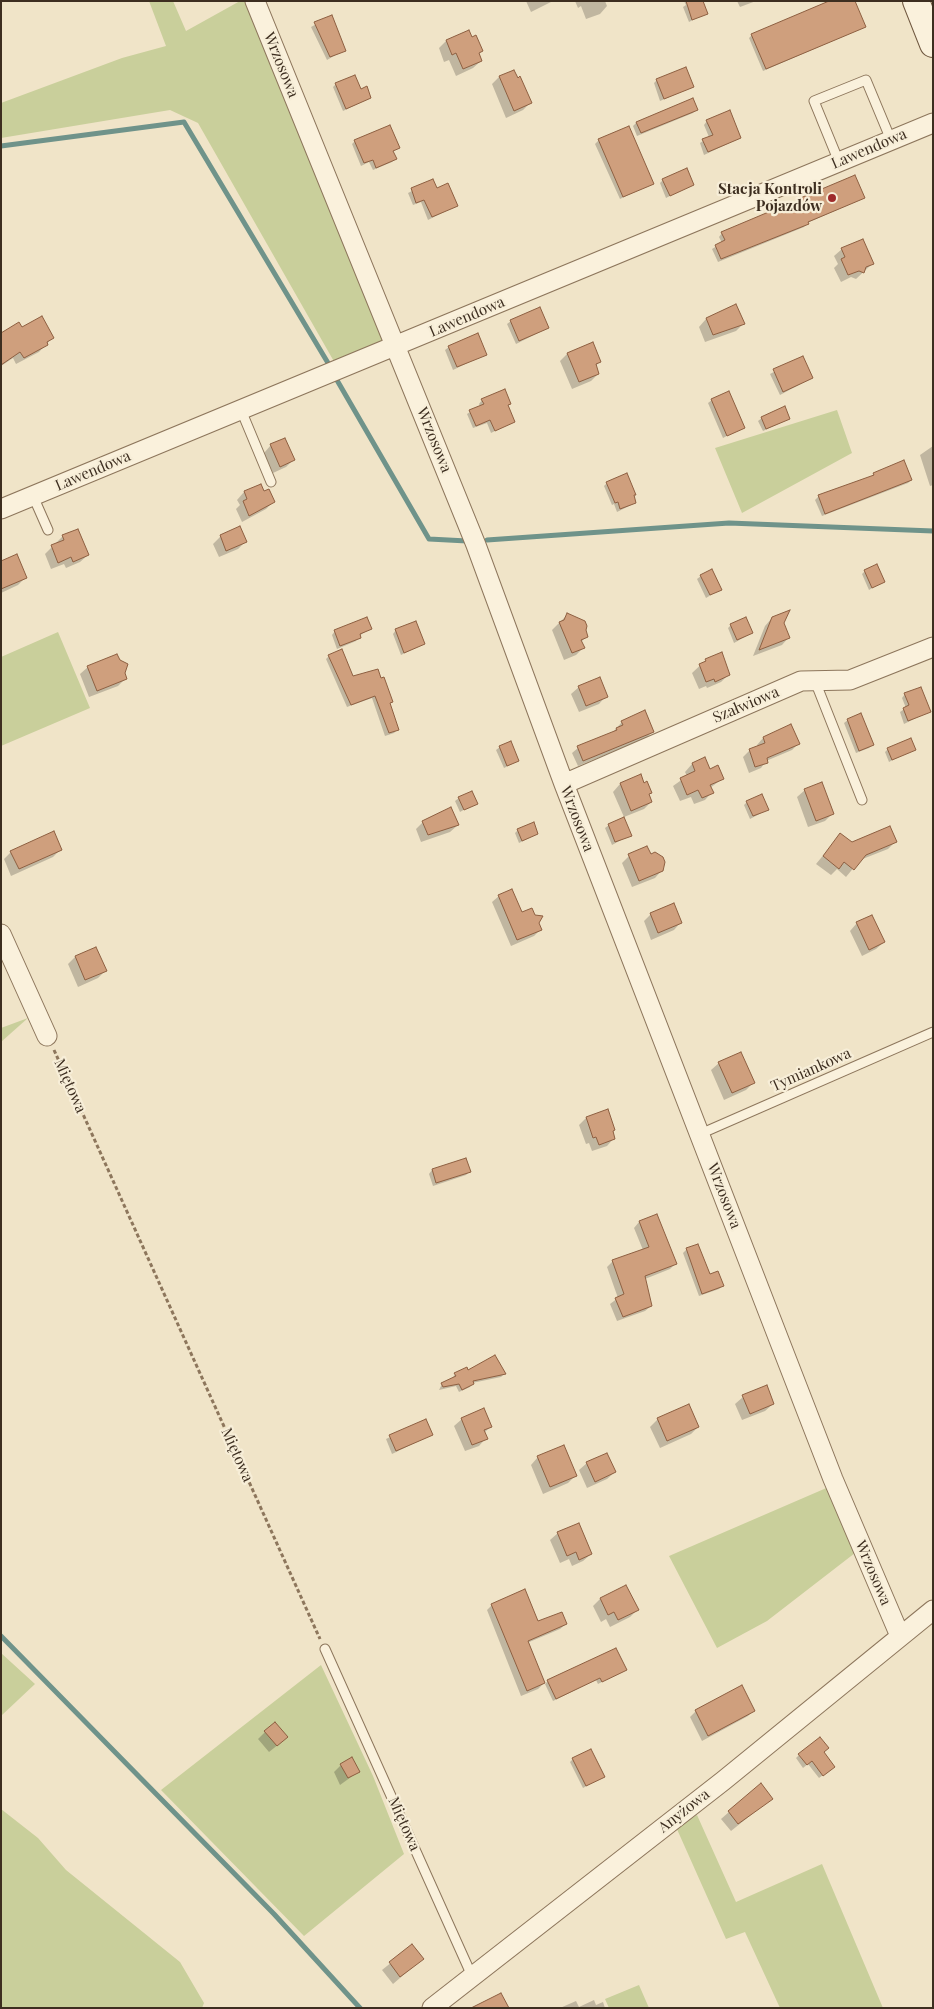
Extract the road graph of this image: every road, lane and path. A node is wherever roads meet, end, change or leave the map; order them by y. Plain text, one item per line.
1 (255, 1) edge
2 (933, 123) edge
3 (891, 140) junction
4 (838, 162) junction
5 (396, 347) junction
6 (241, 410) junction
7 (271, 482) dead end
8 (33, 496) junction
9 (1, 509) edge
10 (48, 530) dead end
11 (933, 647) edge
12 (815, 680) junction
13 (564, 784) junction
14 (862, 800) dead end
15 (1, 934) edge
16 (933, 1032) edge
17 (47, 1036) joint
18 (700, 1134) junction
19 (933, 1610) edge
20 (900, 1636) junction
21 (324, 1649) joint
22 (472, 1976) junction
23 (432, 2008) edge

1 - 5 street, Wrzosowa
2 - 3 street, Lawendowa
3 - 4 street, Lawendowa
3 - 4 lane
4 - 5 street, Lawendowa
5 - 6 street, Lawendowa
5 - 13 street, Wrzosowa
6 - 7 lane
6 - 8 street, Lawendowa
8 - 9 street, Lawendowa
8 - 10 lane
11 - 12 street, Szałwiowa
12 - 13 street, Szałwiowa
12 - 14 lane
13 - 18 street, Wrzosowa
15 - 17 street
16 - 18 lane, Tymiankowa
17 - 21 path, Miętowa
18 - 20 street, Wrzosowa
19 - 20 street, Anyżowa
20 - 22 street, Anyżowa
21 - 22 lane, Miętowa
22 - 23 street, Anyżowa

